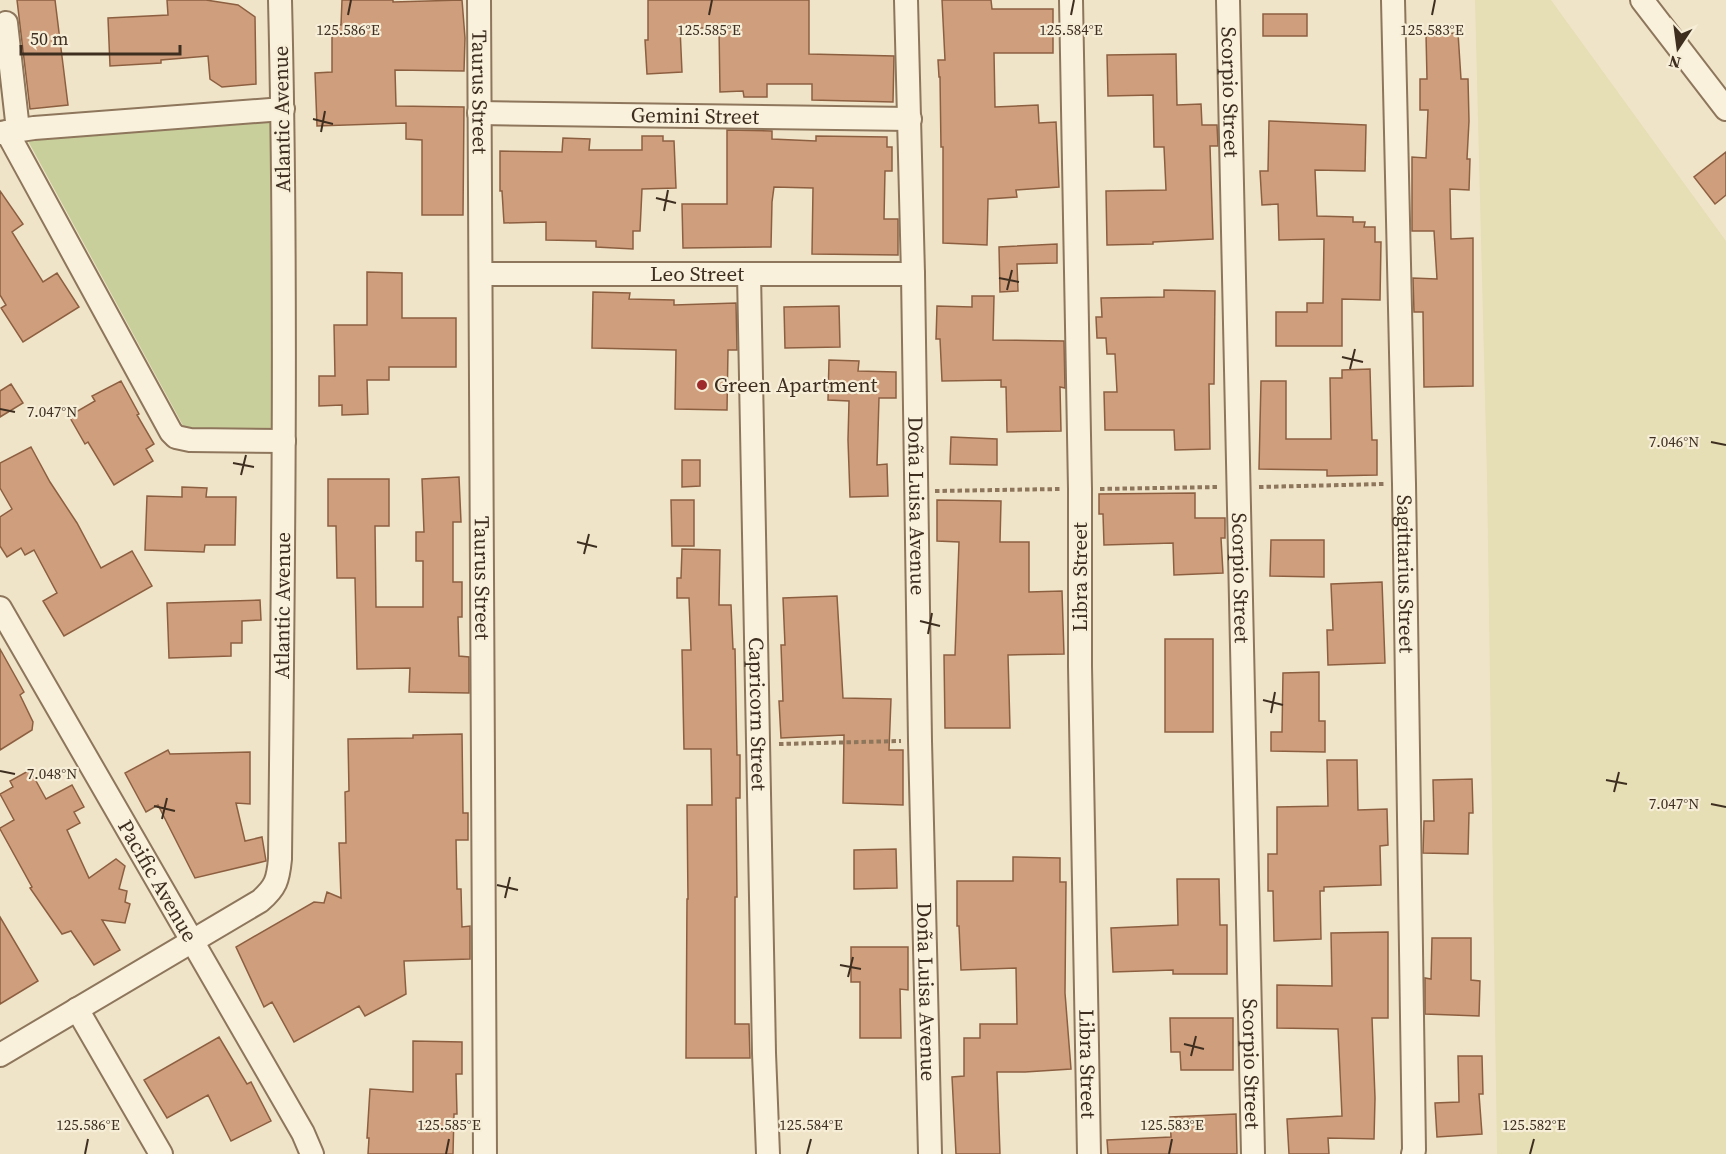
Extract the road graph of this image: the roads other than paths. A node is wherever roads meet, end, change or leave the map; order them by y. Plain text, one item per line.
1 (280, 0) edge
2 (479, 0) edge
3 (906, 0) edge
4 (1071, 0) edge
5 (1228, 0) edge
6 (1393, 0) edge
7 (1642, 0) edge
8 (6, 23) dead end
9 (282, 108) junction
10 (1726, 109) edge
11 (479, 113) junction
12 (910, 119) junction
13 (8, 132) edge
14 (481, 274) junction
15 (749, 274) junction
16 (913, 274) junction
17 (284, 441) junction
18 (0, 608) edge
19 (193, 941) junction
20 (77, 1009) junction
21 (0, 1055) edge
22 (1414, 1152) edge
23 (161, 1154) edge
24 (312, 1154) edge
25 (485, 1154) edge
26 (768, 1154) edge
27 (930, 1154) edge
28 (1089, 1154) edge
29 (1253, 1154) edge

1 - 9 street, Atlantic Avenue
2 - 11 street, Taurus Street
3 - 12 street, Doña Luisa Avenue
4 - 28 street, Libra Street
5 - 29 street, Scorpio Street
6 - 22 street, Sagittarius Street
7 - 10 street
8 - 13 street
9 - 13 street
9 - 17 street, Atlantic Avenue
11 - 12 street, Gemini Street
11 - 14 street, Taurus Street
12 - 16 street, Doña Luisa Avenue
13 - 17 street
14 - 15 street, Leo Street
14 - 25 street, Taurus Street
15 - 16 street, Leo Street
15 - 26 street, Capricorn Street
16 - 27 street, Doña Luisa Avenue
17 - 19 street, Atlantic Avenue
18 - 19 street, Pacific Avenue
19 - 20 street, Atlantic Avenue
19 - 24 street, Pacific Avenue
20 - 21 street, Atlantic Avenue
20 - 23 street

